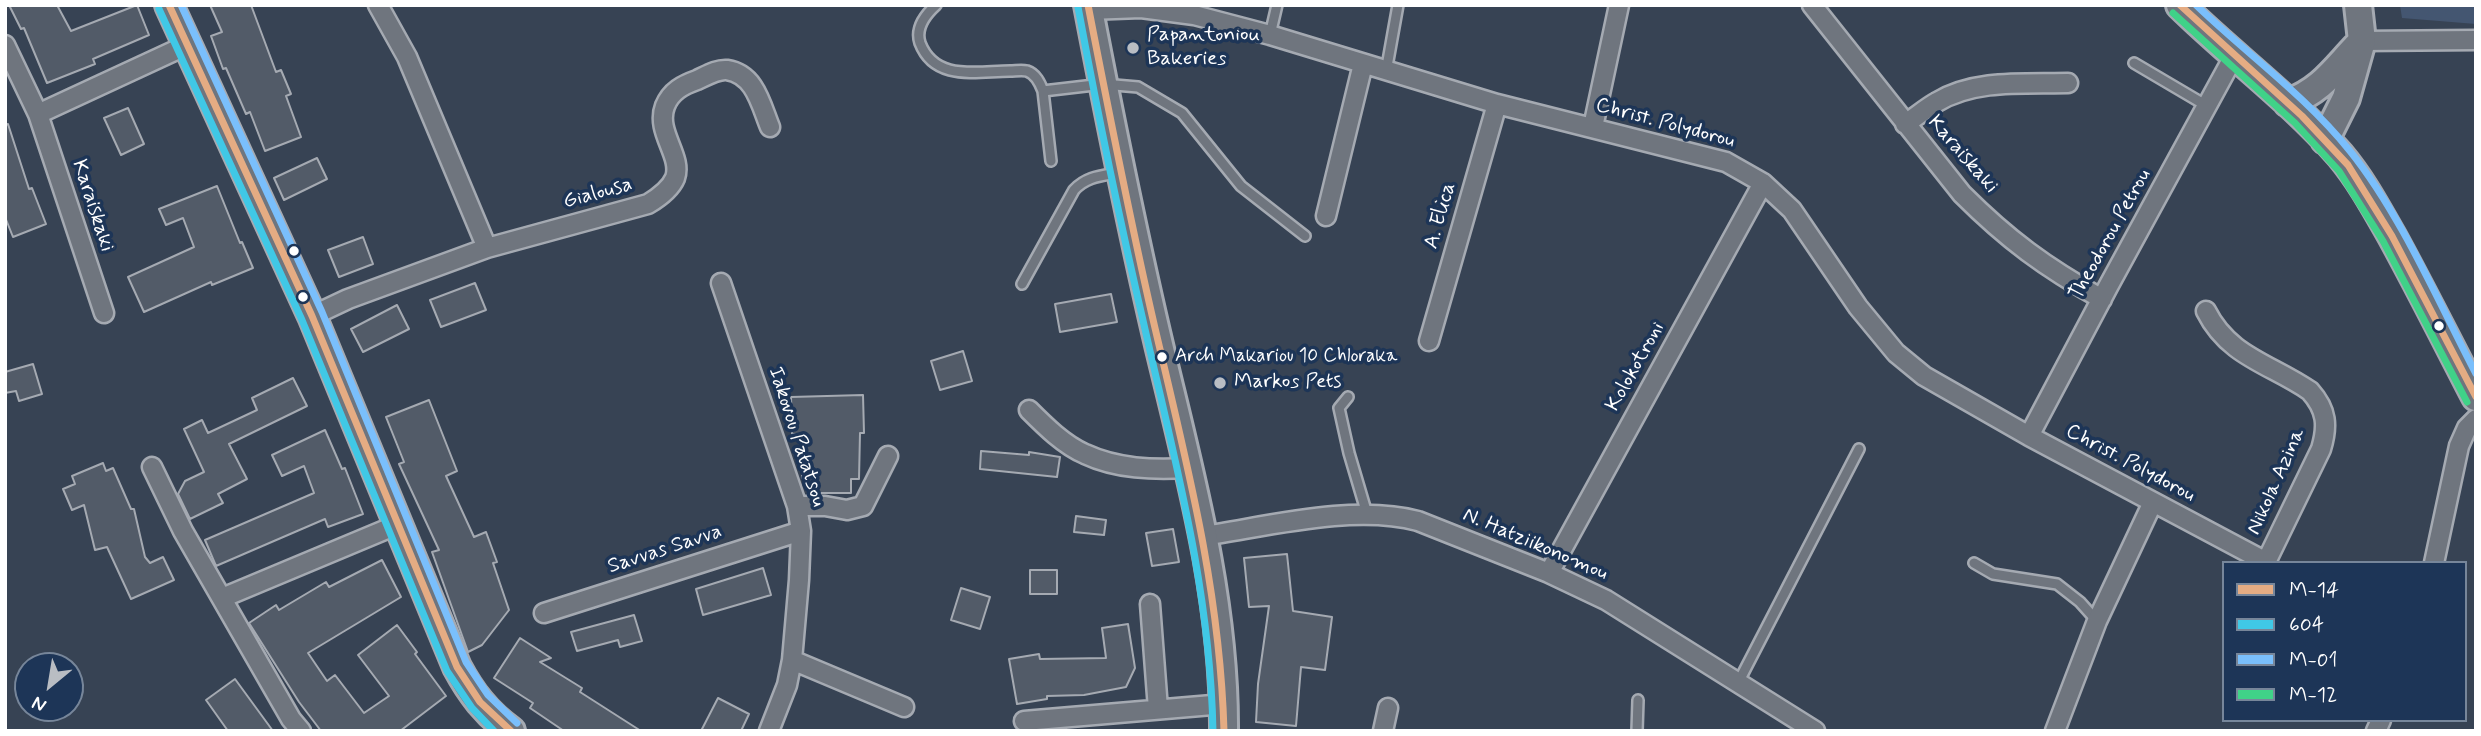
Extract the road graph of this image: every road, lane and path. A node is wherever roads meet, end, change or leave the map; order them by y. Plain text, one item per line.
1 (169, 5) edge
2 (378, 5) edge
3 (936, 5) edge
4 (1277, 5) edge
5 (1398, 5) edge
6 (1619, 5) edge
7 (2180, 5) edge
8 (2358, 5) edge
9 (1817, 7) edge
10 (1088, 8) edge
11 (1199, 10) edge
12 (1270, 35) junction
13 (2476, 40) edge
14 (2361, 41) junction
15 (5, 45) edge
16 (187, 45) junction
17 (2234, 56) junction
18 (1363, 64) junction
19 (2134, 64) dead end
20 (1386, 72) junction
21 (2068, 83) dead end
22 (1103, 84) junction
23 (1043, 91) junction
24 (2288, 103) junction
25 (1497, 104) junction
26 (2207, 106) junction
27 (38, 114) junction
28 (1905, 124) junction
29 (770, 127) dead end
30 (1593, 127) junction
31 (2325, 140) junction
32 (1051, 161) dead end
33 (1121, 173) junction
34 (1763, 183) junction
35 (1326, 216) dead end
36 (1305, 236) dead end
37 (487, 248) junction
38 (722, 284) dead end
39 (1021, 284) dead end
40 (2102, 299) junction
41 (2206, 311) dead end
42 (104, 313) dead end
43 (312, 316) junction
44 (1429, 341) dead end
45 (1348, 397) dead end
46 (2476, 397) edge
47 (1029, 410) dead end
48 (2476, 419) edge
49 (2029, 436) junction
50 (1859, 449) dead end
51 (888, 456) dead end
52 (152, 467) dead end
53 (1188, 468) junction
54 (2153, 502) junction
55 (797, 506) junction
56 (1367, 514) junction
57 (399, 524) junction
58 (801, 531) junction
59 (1204, 536) junction
60 (2265, 561) edge
61 (2267, 561) edge
62 (2434, 561) edge
63 (1974, 562) dead end
64 (1549, 573) junction
65 (222, 598) junction
66 (1150, 604) dead end
67 (544, 613) dead end
68 (2097, 621) junction
69 (792, 660) junction
70 (1738, 683) junction
71 (1638, 700) dead end
72 (1224, 704) junction
73 (904, 707) dead end
74 (1388, 708) dead end
75 (1158, 709) junction
76 (1024, 721) dead end
77 (301, 731) edge
78 (511, 731) edge
79 (769, 731) edge
80 (1224, 731) edge
81 (1383, 731) edge
82 (1637, 731) edge
83 (1815, 731) edge
84 (2055, 731) edge

1 - 16 main road
2 - 37 street
3 - 23 lane
4 - 12 lane
5 - 20 lane
6 - 30 street
7 - 17 main road
8 - 14 main road
9 - 28 street, Karaiskaki
10 - 11 street, Christ. Polydorou
10 - 22 main road
11 - 12 street, Christ. Polydorou
12 - 18 street, Christ. Polydorou
13 - 14 street
14 - 24 main road
14 - 31 main road
15 - 27 street, Karaiskaki
16 - 27 street
16 - 43 main road
17 - 24 main road
17 - 26 street, Theodorou Petrou
18 - 20 street, Christ. Polydorou
18 - 35 street
19 - 26 lane
20 - 25 street, Christ. Polydorou
21 - 28 street
22 - 23 lane
22 - 33 main road
22 - 36 lane
23 - 32 lane
24 - 31 main road
25 - 30 street, Christ. Polydorou
25 - 44 street, A. Elica
26 - 40 street, Theodorou Petrou
27 - 42 street, Karaiskaki
28 - 40 street, Karaiskaki
29 - 37 street, Gialousa
30 - 34 street, Christ. Polydorou
31 - 46 main road
33 - 39 lane
33 - 53 main road
34 - 49 street, Christ. Polydorou
34 - 64 street, Kolokotroni
37 - 43 street, Gialousa
38 - 55 street, Iakovou Patatsou
40 - 49 street, Theodorou Petrou
41 - 61 street, Nikola Azina
43 - 57 main road
45 - 56 lane
47 - 53 street
48 - 62 street
49 - 54 street, Christ. Polydorou
50 - 70 lane
51 - 55 street
52 - 65 street
53 - 59 main road
54 - 60 street, Christ. Polydorou
54 - 68 street
55 - 58 street, Iakovou Patatsou
56 - 59 street, N. Hatziikonomou
56 - 64 street, N. Hatziikonomou
57 - 65 street
57 - 78 main road
58 - 67 street, Savvas Savva
58 - 69 street, Iakovou Patatsou
59 - 72 main road
63 - 68 lane
64 - 70 street, N. Hatziikonomou
65 - 77 street
66 - 75 street
68 - 84 street
69 - 73 street
69 - 79 street, Iakovou Patatsou
70 - 83 street, N. Hatziikonomou
71 - 82 lane
72 - 75 street
72 - 80 main road
74 - 81 street
75 - 76 street

